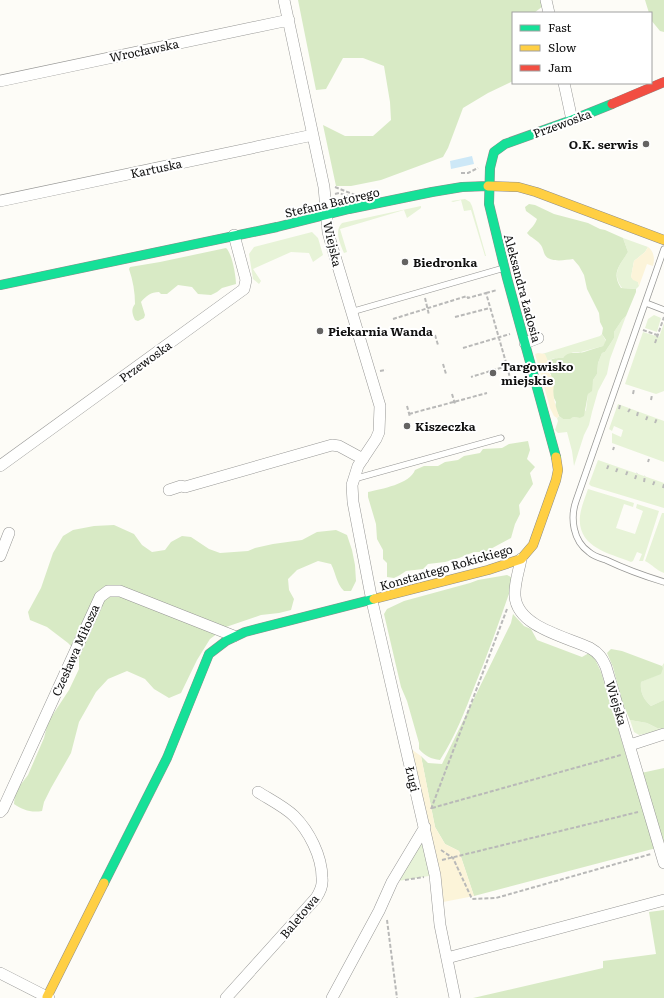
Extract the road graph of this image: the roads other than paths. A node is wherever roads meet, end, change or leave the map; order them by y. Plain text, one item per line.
1 (284, 0) edge
2 (546, 0) edge
3 (548, 12) edge
4 (289, 20) junction
5 (0, 81) edge
6 (664, 82) edge
7 (564, 84) edge
8 (572, 120) junction
9 (313, 135) junction
10 (489, 186) junction
11 (0, 201) edge
12 (327, 215) junction
13 (234, 235) junction
14 (664, 240) edge
15 (664, 249) edge
16 (504, 268) junction
17 (0, 284) edge
18 (646, 303) junction
19 (664, 310) edge
20 (352, 312) junction
21 (538, 338) dead end
22 (525, 343) junction
23 (501, 438) dead end
24 (363, 459) junction
25 (0, 466) edge
26 (558, 466) joint
27 (354, 479) junction
28 (169, 490) dead end
29 (9, 533) dead end
30 (0, 556) edge
31 (521, 559) junction
32 (664, 582) edge
33 (372, 601) junction
34 (234, 636) junction
35 (664, 734) edge
36 (631, 748) junction
37 (258, 792) dead end
38 (0, 812) edge
39 (425, 827) junction
40 (664, 863) edge
41 (664, 900) edge
42 (447, 958) junction
43 (0, 973) edge
44 (48, 997) edge
45 (226, 998) edge
46 (332, 998) edge
47 (455, 998) edge

1 - 4 street, Wiejska
2 - 3 street
4 - 5 street, Wrocławska
4 - 9 street, Wiejska
6 - 8 street, Przewoska
7 - 8 street
8 - 10 street, Przewoska
9 - 11 street, Kartuska
9 - 12 street, Wiejska
10 - 12 street, Stefana Batorego
10 - 14 street, Stefana Batorego
10 - 16 street, Aleksandra Ładosia
12 - 13 street, Stefana Batorego
12 - 20 street, Wiejska
13 - 17 street, Stefana Batorego
13 - 25 street, Przewoska
15 - 18 lane
16 - 20 lane
16 - 22 street, Aleksandra Ładosia
18 - 19 lane
18 - 32 lane
20 - 24 street, Wiejska
21 - 22 street
22 - 26 street, Aleksandra Ładosia
23 - 27 lane
24 - 27 street, Wiejska
24 - 28 street
26 - 31 street, Konstantego Rokickiego
27 - 33 street, Wiejska
29 - 30 street
31 - 33 street, Konstantego Rokickiego
31 - 36 street, Wiejska
33 - 34 street, Konstantego Rokickiego
33 - 39 street, Ługi
34 - 38 street, Czesława Miłosza
34 - 44 street, Konstantego Rokickiego
35 - 36 street
36 - 40 street, Wiejska
37 - 45 street, Baletowa
39 - 42 street, Ługi
39 - 46 street
41 - 42 street
42 - 47 street, Ługi
43 - 44 street

